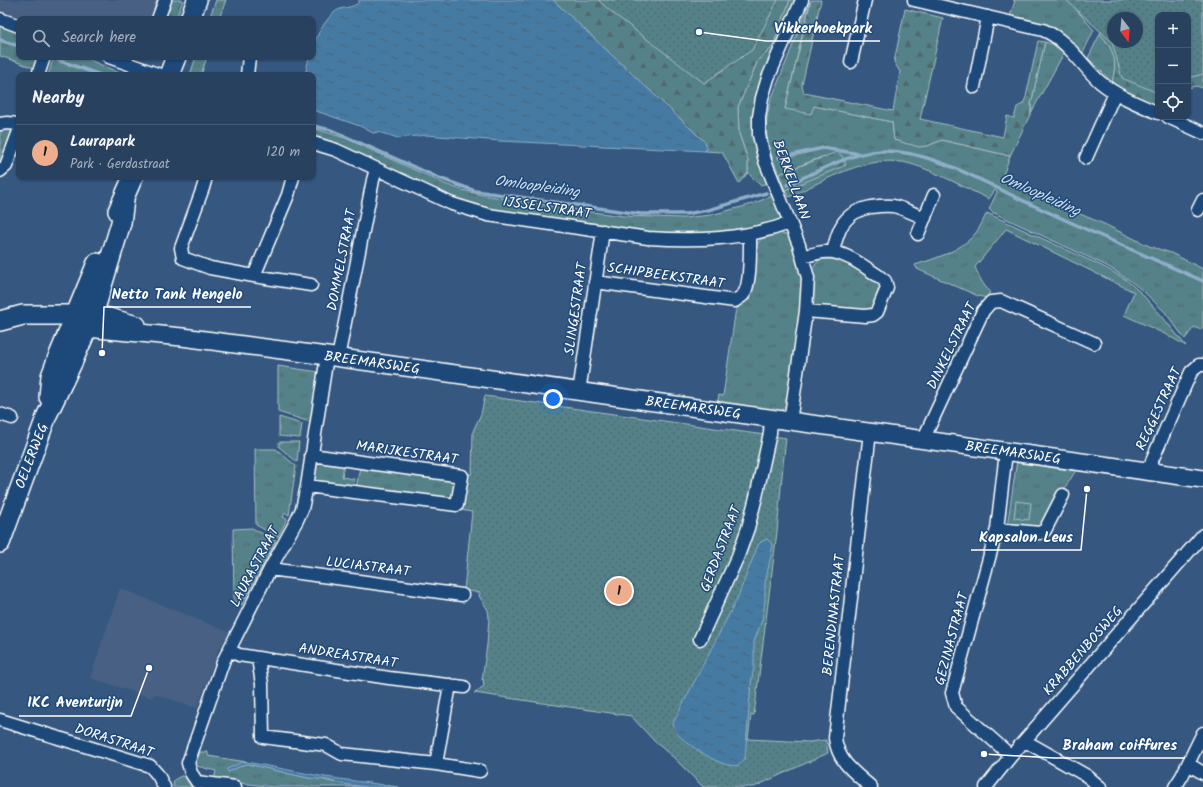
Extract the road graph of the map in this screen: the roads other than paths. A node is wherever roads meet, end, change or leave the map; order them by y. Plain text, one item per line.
1 (165, 0) edge
2 (197, 0) edge
3 (802, 0) edge
4 (865, 0) edge
5 (914, 0) edge
6 (159, 16) edge
7 (191, 16) edge
8 (988, 17) junction
9 (0, 19) edge
10 (16, 25) edge
11 (43, 60) edge
12 (126, 60) edge
13 (175, 60) edge
14 (249, 60) edge
15 (851, 62) dead end
16 (143, 63) edge
17 (39, 72) edge
18 (156, 72) edge
19 (170, 72) edge
20 (247, 72) edge
21 (974, 87) dead end
22 (1115, 93) junction
23 (1155, 112) edge
24 (1175, 120) edge
25 (0, 124) edge
26 (16, 124) edge
27 (1203, 133) edge
28 (16, 139) edge
29 (316, 144) edge
30 (1086, 158) dead end
31 (376, 169) junction
32 (0, 171) edge
33 (132, 180) edge
34 (205, 180) edge
35 (293, 180) edge
36 (934, 195) dead end
37 (924, 218) junction
38 (790, 224) junction
39 (603, 231) junction
40 (918, 234) dead end
41 (750, 235) junction
42 (833, 252) junction
43 (803, 257) junction
44 (254, 276) junction
45 (595, 282) junction
46 (311, 285) dead end
47 (806, 311) junction
48 (0, 321) edge
49 (81, 321) junction
50 (0, 326) edge
51 (1094, 343) dead end
52 (332, 357) junction
53 (1203, 365) edge
54 (579, 392) junction
55 (0, 414) edge
56 (12, 418) dead end
57 (771, 419) junction
58 (790, 422) junction
59 (870, 432) junction
60 (923, 440) junction
61 (1006, 452) junction
62 (311, 455) junction
63 (1149, 471) junction
64 (1203, 479) edge
65 (307, 486) junction
66 (1063, 495) dead end
67 (997, 529) junction
68 (1203, 535) edge
69 (0, 543) edge
70 (270, 569) junction
71 (462, 595) dead end
72 (700, 639) dead end
73 (229, 650) junction
74 (258, 658) junction
75 (450, 685) junction
76 (464, 687) dead end
77 (0, 720) edge
78 (1203, 733) edge
79 (1025, 741) junction
80 (1011, 756) junction
81 (436, 764) junction
82 (1188, 764) junction
83 (480, 771) dead end
84 (1203, 773) edge
85 (197, 785) edge
86 (164, 787) edge
87 (235, 787) edge
88 (871, 787) edge
89 (986, 787) edge
90 (1100, 787) edge
91 (1175, 787) edge

1 - 6 street
2 - 7 main road
3 - 38 street, BERKELLAAN
4 - 15 street
5 - 8 street
8 - 21 street
8 - 22 street
9 - 10 street
11 - 17 street
12 - 16 street
13 - 19 main road
14 - 20 street
16 - 18 street
22 - 23 street
22 - 30 street
24 - 27 street
25 - 26 street
28 - 32 street
29 - 31 street, IJSSELSTRAAT
31 - 39 street, IJSSELSTRAAT
31 - 52 street, DOMMELSTRAAT
33 - 49 main road, OELERWEG
34 - 44 street
35 - 44 street
36 - 37 street
37 - 40 street
37 - 42 street
38 - 41 street, IJSSELSTRAAT
38 - 43 street, BERKELLAAN
39 - 41 street, IJSSELSTRAAT
39 - 45 street, SLINGESTRAAT
41 - 45 street, SCHIPBEEKSTRAAT
42 - 43 street
42 - 47 street
43 - 47 street, BERKELLAAN
44 - 46 street
45 - 54 street, SLINGESTRAAT
47 - 58 street, BERKELLAAN
48 - 49 main road, BREEMARSWEG
49 - 50 main road, BREEMARSWEG
49 - 52 street, BREEMARSWEG
49 - 69 main road, OELERWEG
51 - 60 street, DINKELSTRAAT
52 - 54 street, BREEMARSWEG
52 - 62 street, LAURASTRAAT
53 - 63 street, REGGESTRAAT
54 - 57 street, BREEMARSWEG
55 - 56 street
57 - 58 street, BREEMARSWEG
57 - 72 street, GERDASTRAAT
58 - 59 street, BREEMARSWEG
59 - 60 street, BREEMARSWEG
59 - 88 street, BERENDINASTRAAT
60 - 61 street, BREEMARSWEG
61 - 63 street, BREEMARSWEG
61 - 67 street, GEZINASTRAAT
62 - 65 street, LAURASTRAAT
62 - 65 street, MARIJKESTRAAT
63 - 64 street, BREEMARSWEG
65 - 70 street, LAURASTRAAT
66 - 67 street
67 - 80 street, GEZINASTRAAT
68 - 79 street, KRABBENBOSWEG
70 - 71 street, LUCIASTRAAT
70 - 73 street, LAURASTRAAT
73 - 74 street, ANDREASTRAAT
73 - 85 street, LAURASTRAAT
74 - 75 street, ANDREASTRAAT
74 - 81 street
75 - 76 street, ANDREASTRAAT
75 - 81 street
77 - 86 street, DORASTRAAT
78 - 82 street
79 - 80 street, KRABBENBOSWEG
79 - 90 street
80 - 89 street, KRABBENBOSWEG
81 - 83 street
82 - 84 street
82 - 91 street
85 - 87 street

